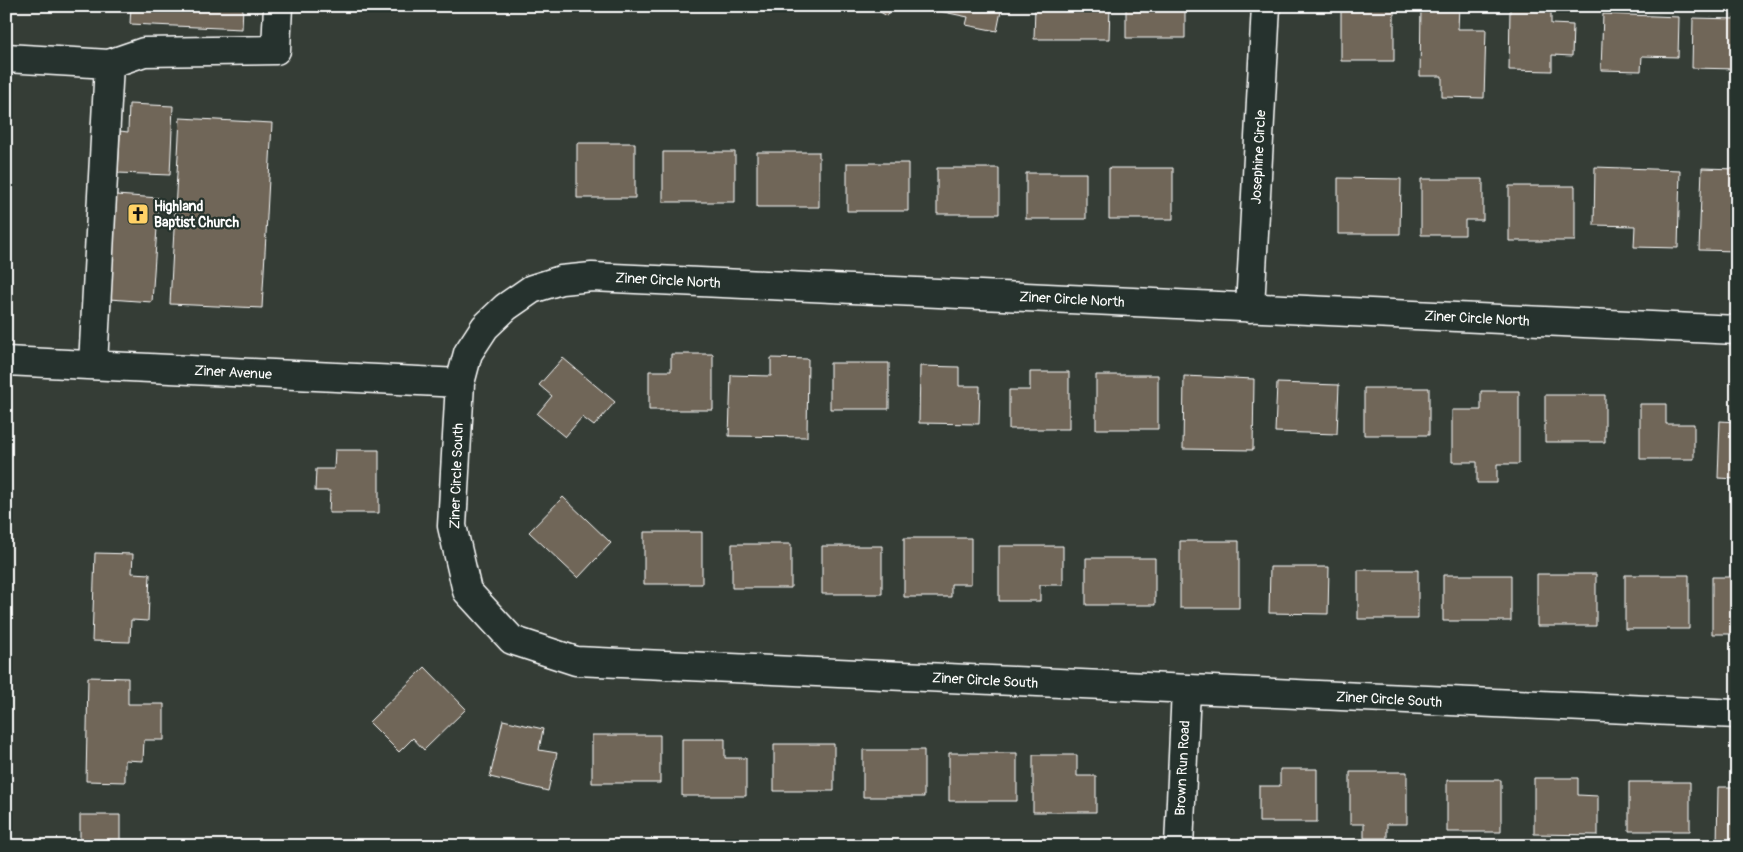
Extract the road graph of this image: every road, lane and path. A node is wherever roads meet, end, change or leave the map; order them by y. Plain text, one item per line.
1 (278, 6) edge
2 (1266, 6) edge
3 (6, 58) edge
4 (109, 64) junction
5 (1250, 308) junction
6 (1737, 330) edge
7 (6, 361) edge
8 (93, 365) junction
9 (460, 383) junction
10 (1186, 690) junction
11 (1737, 714) edge
12 (1178, 846) edge

1 - 4 street
2 - 5 street, Josephine Circle
3 - 4 street
4 - 8 street
5 - 6 street, Ziner Circle North
5 - 9 street, Ziner Circle North
7 - 8 street, Ziner Avenue
8 - 9 street, Ziner Avenue
9 - 10 street, Ziner Circle South
10 - 11 street, Ziner Circle South
10 - 12 street, Brown Run Road

